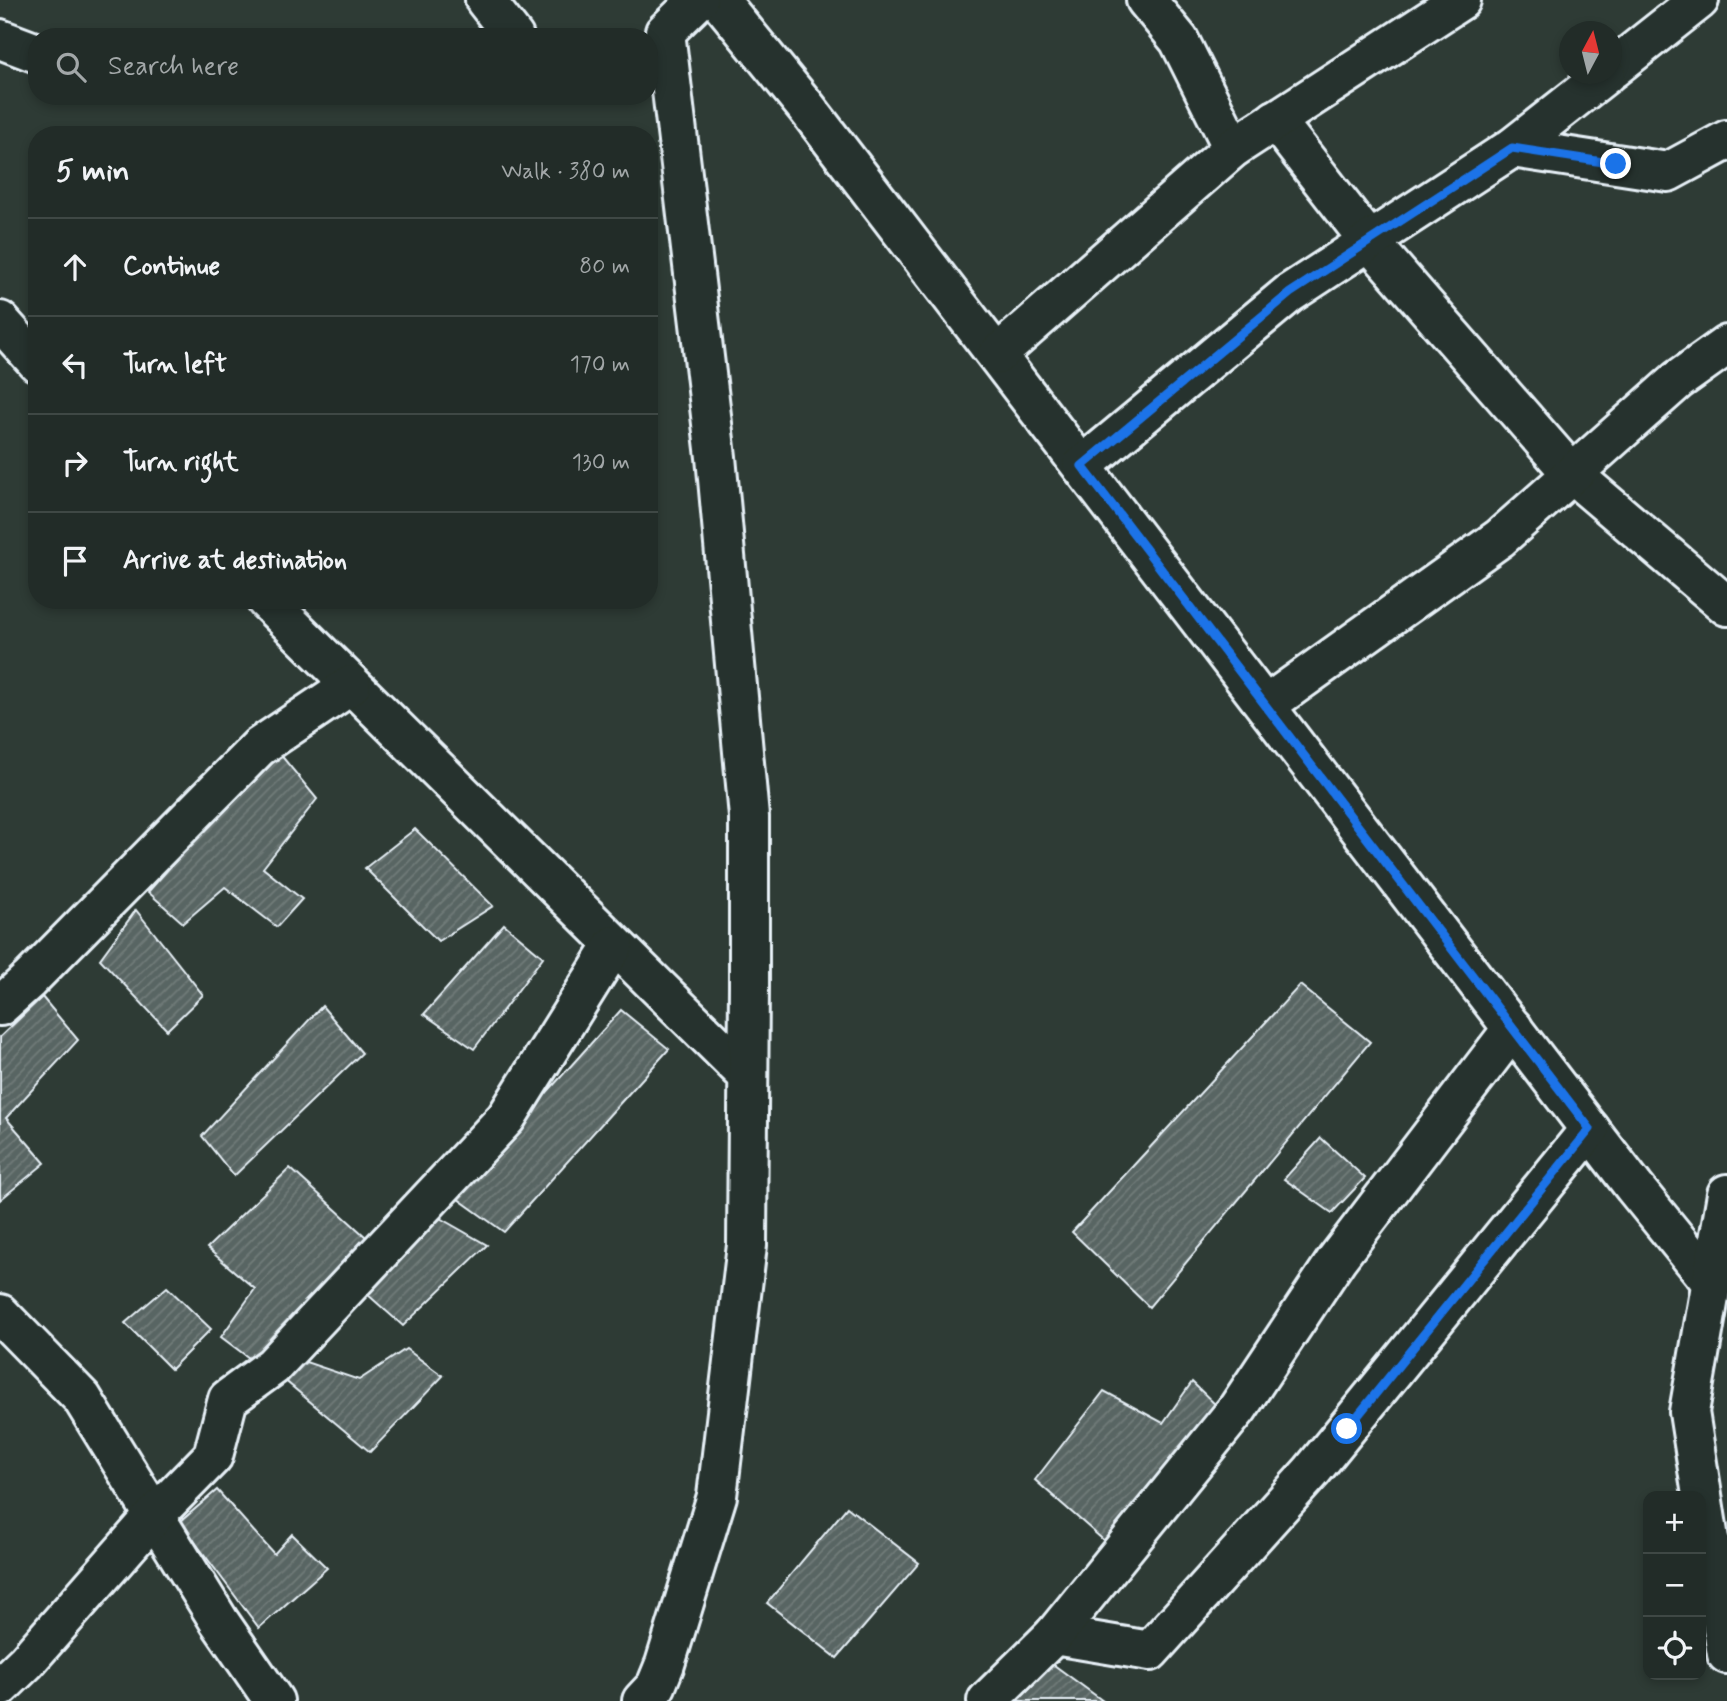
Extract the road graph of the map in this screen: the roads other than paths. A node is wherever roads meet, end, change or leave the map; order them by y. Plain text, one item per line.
1 (485, 0) edge
2 (698, 0) edge
3 (719, 0) edge
4 (1146, 0) edge
5 (1461, 0) edge
6 (1699, 0) edge
7 (507, 28) edge
8 (657, 28) edge
9 (0, 39) edge
10 (28, 50) edge
11 (1622, 61) edge
12 (1593, 84) edge
13 (658, 96) edge
14 (1276, 120) junction
15 (1727, 140) edge
16 (1233, 148) junction
17 (1512, 148) junction
18 (1369, 242) junction
19 (0, 321) edge
20 (1727, 345) edge
21 (28, 352) edge
22 (997, 355) junction
23 (1082, 466) junction
24 (1572, 474) junction
25 (1727, 606) edge
26 (275, 609) edge
27 (351, 685) junction
28 (1266, 705) junction
29 (614, 945) junction
30 (0, 1006) edge
31 (1513, 1028) junction
32 (748, 1076) junction
33 (1590, 1129) junction
34 (1727, 1194) edge
35 (1712, 1283) junction
36 (0, 1314) edge
37 (154, 1516) junction
38 (1054, 1634) junction
39 (1727, 1654) edge
40 (243, 1656) junction
41 (0, 1687) edge
42 (258, 1701) edge
43 (274, 1701) edge
44 (642, 1701) edge
45 (987, 1701) edge

1 - 7 street
2 - 8 street
3 - 22 street
4 - 16 street
5 - 14 street
6 - 11 street
9 - 10 street
12 - 17 street
13 - 32 street
14 - 16 street
14 - 18 street
15 - 17 street
16 - 22 street
17 - 18 street
18 - 23 street
18 - 24 street
19 - 21 street
20 - 24 street
22 - 23 street
23 - 28 street
24 - 25 street
24 - 28 street
26 - 27 street
27 - 29 street
27 - 30 street
28 - 31 street
29 - 32 street
29 - 37 street
31 - 33 street
31 - 38 street
32 - 44 street
33 - 35 street
33 - 38 street
34 - 35 street
35 - 39 street
36 - 37 street
37 - 40 street
37 - 41 street
38 - 45 street
40 - 42 street
40 - 43 street

